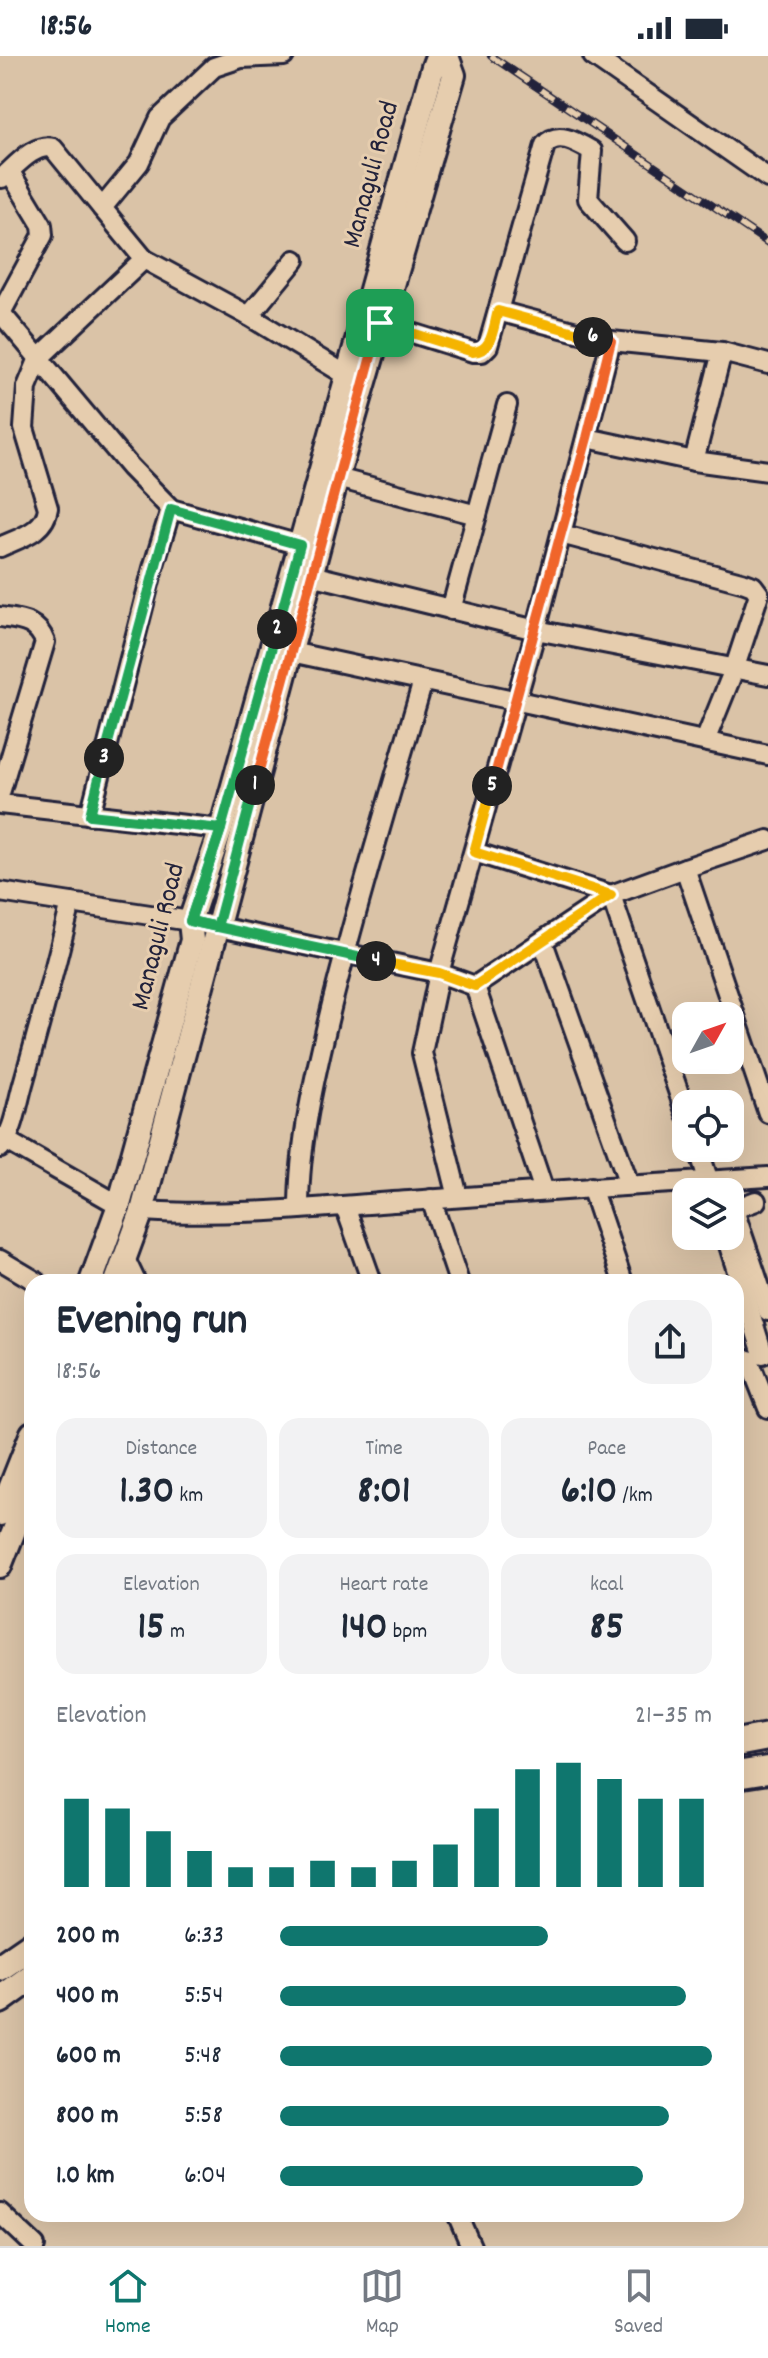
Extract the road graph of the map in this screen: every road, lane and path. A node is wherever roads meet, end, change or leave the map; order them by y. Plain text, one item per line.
1 (284, 56) edge
2 (445, 56) edge
3 (593, 56) edge
4 (209, 61) edge
5 (5, 176) edge
6 (767, 177) edge
7 (102, 208) junction
8 (625, 241) dead end
9 (144, 259) junction
10 (295, 260) dead end
11 (498, 311) junction
12 (249, 316) junction
13 (3, 319) edge
14 (380, 323) junction
15 (611, 341) junction
16 (722, 352) junction
17 (39, 358) junction
18 (768, 364) edge
19 (348, 376) junction
20 (507, 405) dead end
21 (587, 438) junction
22 (694, 461) junction
23 (768, 471) edge
24 (337, 478) junction
25 (171, 509) junction
26 (477, 515) junction
27 (561, 534) junction
28 (300, 545) junction
29 (0, 547) edge
30 (311, 575) junction
31 (451, 610) junction
32 (0, 617) edge
33 (536, 630) junction
34 (291, 652) junction
35 (735, 667) junction
36 (768, 675) edge
37 (423, 681) junction
38 (516, 701) junction
39 (705, 741) junction
40 (768, 755) edge
41 (0, 793) edge
42 (0, 804) edge
43 (90, 815) junction
44 (221, 829) junction
45 (768, 840) edge
46 (474, 852) junction
47 (685, 868) junction
48 (0, 892) edge
49 (611, 895) junction
50 (71, 903) junction
51 (190, 921) junction
52 (217, 927) junction
53 (543, 942) junction
54 (344, 955) junction
55 (439, 973) junction
56 (475, 986) junction
57 (678, 1090) edge
58 (768, 1113) edge
59 (2, 1142) edge
60 (761, 1177) edge
61 (629, 1184) junction
62 (672, 1185) edge
63 (591, 1187) junction
64 (544, 1191) junction
65 (458, 1197) junction
66 (431, 1199) junction
67 (762, 1203) edge
68 (119, 1205) junction
69 (345, 1206) junction
70 (299, 1209) junction
71 (142, 1211) junction
72 (729, 1250) edge
73 (125, 1259) junction
74 (0, 1260) edge
75 (24, 1274) edge
76 (94, 1274) edge
77 (119, 1274) edge
78 (132, 1274) edge
79 (369, 1274) edge
80 (456, 1274) edge
81 (620, 1274) edge
82 (735, 1274) edge
83 (768, 1311) edge
84 (744, 1314) edge
85 (754, 1358) edge
86 (768, 1408) edge
87 (24, 1453) edge
88 (24, 1505) edge
89 (0, 1514) edge
90 (0, 1566) edge
91 (768, 1737) edge
92 (744, 1742) edge
93 (768, 1770) edge
94 (744, 1774) edge
95 (24, 1950) edge
96 (0, 1967) edge
97 (24, 1983) edge
98 (0, 2000) edge
99 (0, 2213) edge
100 (460, 2222) edge
101 (35, 2246) edge
102 (471, 2246) edge

1 - 4 street
2 - 14 main road, Managuli Road
2 - 19 main road, Managuli Road
3 - 6 street
4 - 7 street
5 - 7 street
5 - 13 street
7 - 9 street
8 - 11 street
9 - 12 street
9 - 17 street
10 - 12 street
11 - 14 street
11 - 15 street
12 - 19 street
13 - 17 street
14 - 24 main road, Managuli Road
15 - 16 street
15 - 21 street
16 - 18 street
16 - 22 street
17 - 25 street
17 - 29 street
19 - 28 main road, Managuli Road
20 - 26 street
21 - 22 street
21 - 27 street
22 - 23 street
24 - 26 street
24 - 30 main road, Managuli Road
25 - 28 street
25 - 43 street
26 - 31 street
27 - 33 street
27 - 35 street
28 - 44 main road, Managuli Road
30 - 31 street
30 - 34 main road, Managuli Road
31 - 33 street
32 - 41 street
33 - 35 street
33 - 38 street
34 - 37 street
34 - 52 main road, Managuli Road
35 - 36 street
35 - 39 street
37 - 38 street
37 - 54 street
38 - 39 street
38 - 46 street
39 - 40 street
42 - 43 street
43 - 44 street
44 - 51 main road, Managuli Road
45 - 47 street
46 - 49 street
46 - 55 street
47 - 49 street
47 - 58 street
48 - 50 street
49 - 53 street
49 - 57 street
50 - 51 street
50 - 59 street
51 - 52 street
51 - 68 main road, Managuli Road
52 - 54 street
52 - 71 main road, Managuli Road
53 - 56 street
53 - 61 street
54 - 55 street
54 - 70 street
55 - 56 street
55 - 65 street
56 - 64 street
59 - 68 street
60 - 67 street
61 - 62 street
61 - 63 street
63 - 64 street
63 - 81 street
64 - 65 street
65 - 66 street
66 - 69 street
66 - 80 street
67 - 83 street
68 - 76 main road, Managuli Road
69 - 70 street
69 - 79 street
70 - 71 street
71 - 73 main road, Managuli Road
72 - 82 street
73 - 77 main road, Managuli Road
73 - 78 street
74 - 75 street
84 - 85 street
85 - 86 street
87 - 89 main road
88 - 90 main road
91 - 92 highway
93 - 94 highway
95 - 96 highway
97 - 98 highway
99 - 101 street
100 - 102 street

